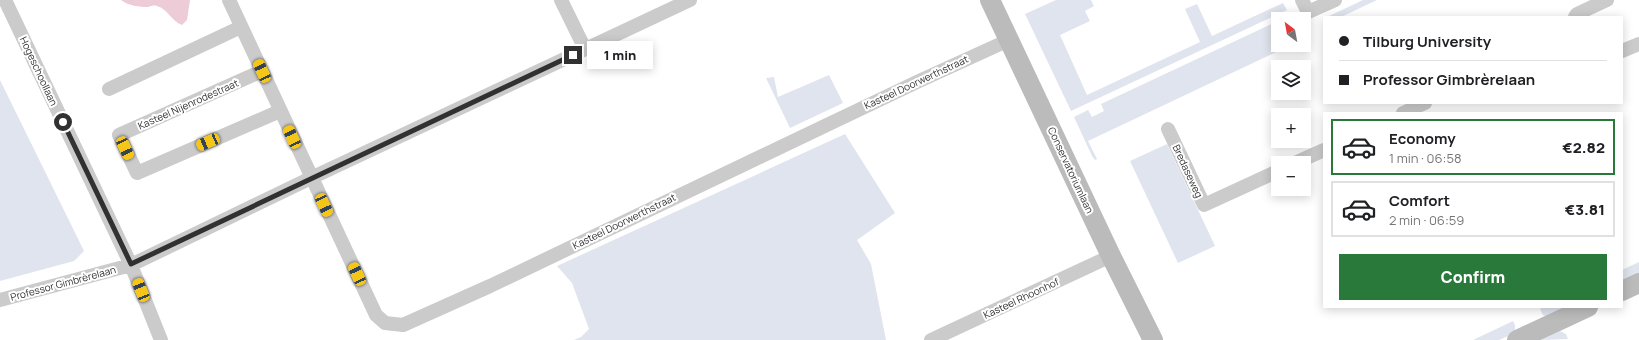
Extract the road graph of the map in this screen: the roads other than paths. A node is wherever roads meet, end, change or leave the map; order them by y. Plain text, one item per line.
1 (5, 0) edge
2 (229, 0) edge
3 (561, 0) edge
4 (690, 0) edge
5 (990, 0) edge
6 (1302, 0) edge
7 (1335, 0) edge
8 (1607, 0) edge
9 (670, 4) edge
10 (1576, 16) edge
11 (242, 27) junction
12 (1009, 40) junction
13 (1639, 44) edge
14 (585, 49) junction
15 (1623, 51) edge
16 (262, 71) junction
17 (109, 89) dead end
18 (1423, 104) edge
19 (280, 111) junction
20 (1405, 112) edge
21 (1168, 128) dead end
22 (1323, 150) edge
23 (1311, 156) edge
24 (1271, 174) edge
25 (311, 178) junction
26 (1111, 256) junction
27 (131, 264) junction
28 (1639, 283) edge
29 (1623, 291) edge
30 (0, 300) edge
31 (1586, 308) edge
32 (161, 340) edge
33 (931, 340) edge
34 (1153, 340) edge
35 (1517, 340) edge

1 - 27 street, Hogeschoollaan
2 - 11 street
3 - 14 street
4 - 9 street, Professor Gimbrèrelaan
5 - 12 street, Conservatoriumlaan
6 - 7 street
8 - 10 street
9 - 14 street, Professor Gimbrèrelaan
11 - 16 street
11 - 17 street
12 - 25 street, Kasteel Doorwerthstraat
12 - 26 street, Conservatoriumlaan
13 - 15 street
14 - 25 street, Professor Gimbrèrelaan
16 - 19 street
16 - 19 street, Kasteel Nijenrodestraat
18 - 20 street
19 - 25 street
21 - 24 street, Bredaseweg
22 - 23 street
25 - 27 street, Professor Gimbrèrelaan
26 - 33 street, Kasteel Rhoonhof
26 - 34 street, Conservatoriumlaan
27 - 30 street, Professor Gimbrèrelaan
27 - 32 street, Hogeschoollaan
28 - 29 street
31 - 35 street

